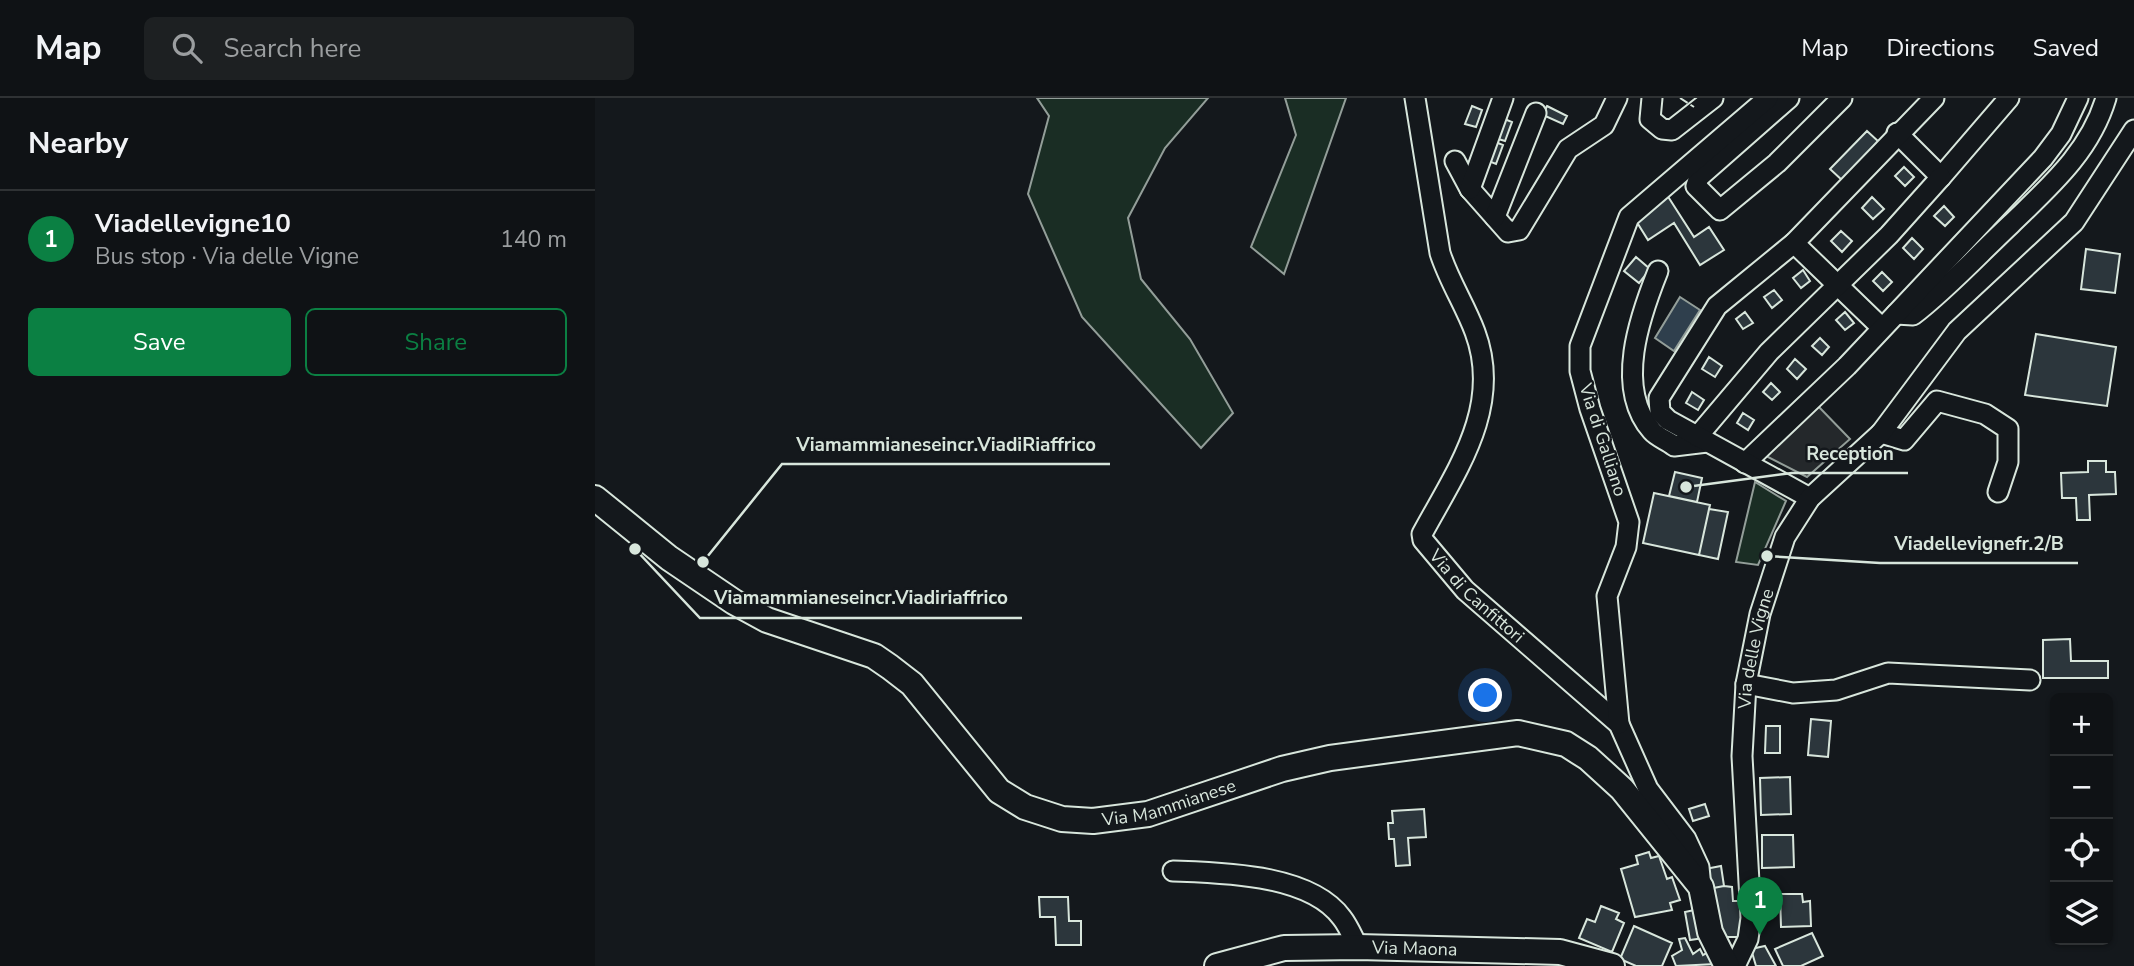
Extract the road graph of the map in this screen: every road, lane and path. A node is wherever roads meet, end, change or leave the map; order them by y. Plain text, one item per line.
1 (1415, 98) edge
2 (1503, 98) edge
3 (1617, 98) edge
4 (1652, 98) edge
5 (1713, 98) edge
6 (1768, 98) edge
7 (1789, 98) edge
8 (1842, 98) edge
9 (1934, 98) edge
10 (2009, 98) edge
11 (2078, 98) edge
12 (2106, 98) edge
13 (1535, 113) dead end
14 (2134, 130) edge
15 (1897, 133) junction
16 (1455, 161) dead end
17 (1941, 177) junction
18 (1470, 189) junction
19 (1495, 217) junction
20 (1794, 243) junction
21 (1658, 271) dead end
22 (1836, 286) junction
23 (1889, 321) junction
24 (1881, 433) junction
25 (1702, 440) junction
26 (1745, 463) junction
27 (1998, 492) dead end
28 (595, 498) edge
29 (1810, 498) junction
30 (2030, 680) dead end
31 (1746, 684) junction
32 (1619, 724) junction
33 (1173, 871) dead end
34 (1701, 887) junction
35 (1358, 947) junction
36 (1217, 966) edge
37 (1612, 966) edge
38 (1727, 966) edge
39 (1735, 966) edge

1 - 32 street, Via di Canfittori
2 - 18 street
3 - 19 street
4 - 5 street
6 - 32 street, Via di Galliano
7 - 8 street
9 - 15 street
10 - 17 street
11 - 23 street
12 - 23 street
13 - 19 street
14 - 24 street, Via delle Vigne
15 - 17 street
15 - 20 street
16 - 18 street
17 - 22 street
18 - 19 street
20 - 22 street
20 - 25 street
21 - 25 street
22 - 23 street
22 - 25 street
23 - 26 street
24 - 27 street
24 - 29 street, Via delle Vigne
25 - 26 street
26 - 29 street
28 - 34 main road, Via Mammianese
29 - 31 street, Via delle Vigne
30 - 31 street
31 - 39 street, Via delle Vigne
32 - 34 street, Via di Canfittori
33 - 35 street
34 - 38 main road
35 - 36 main road, Via Maona
35 - 37 main road, Via Maona

